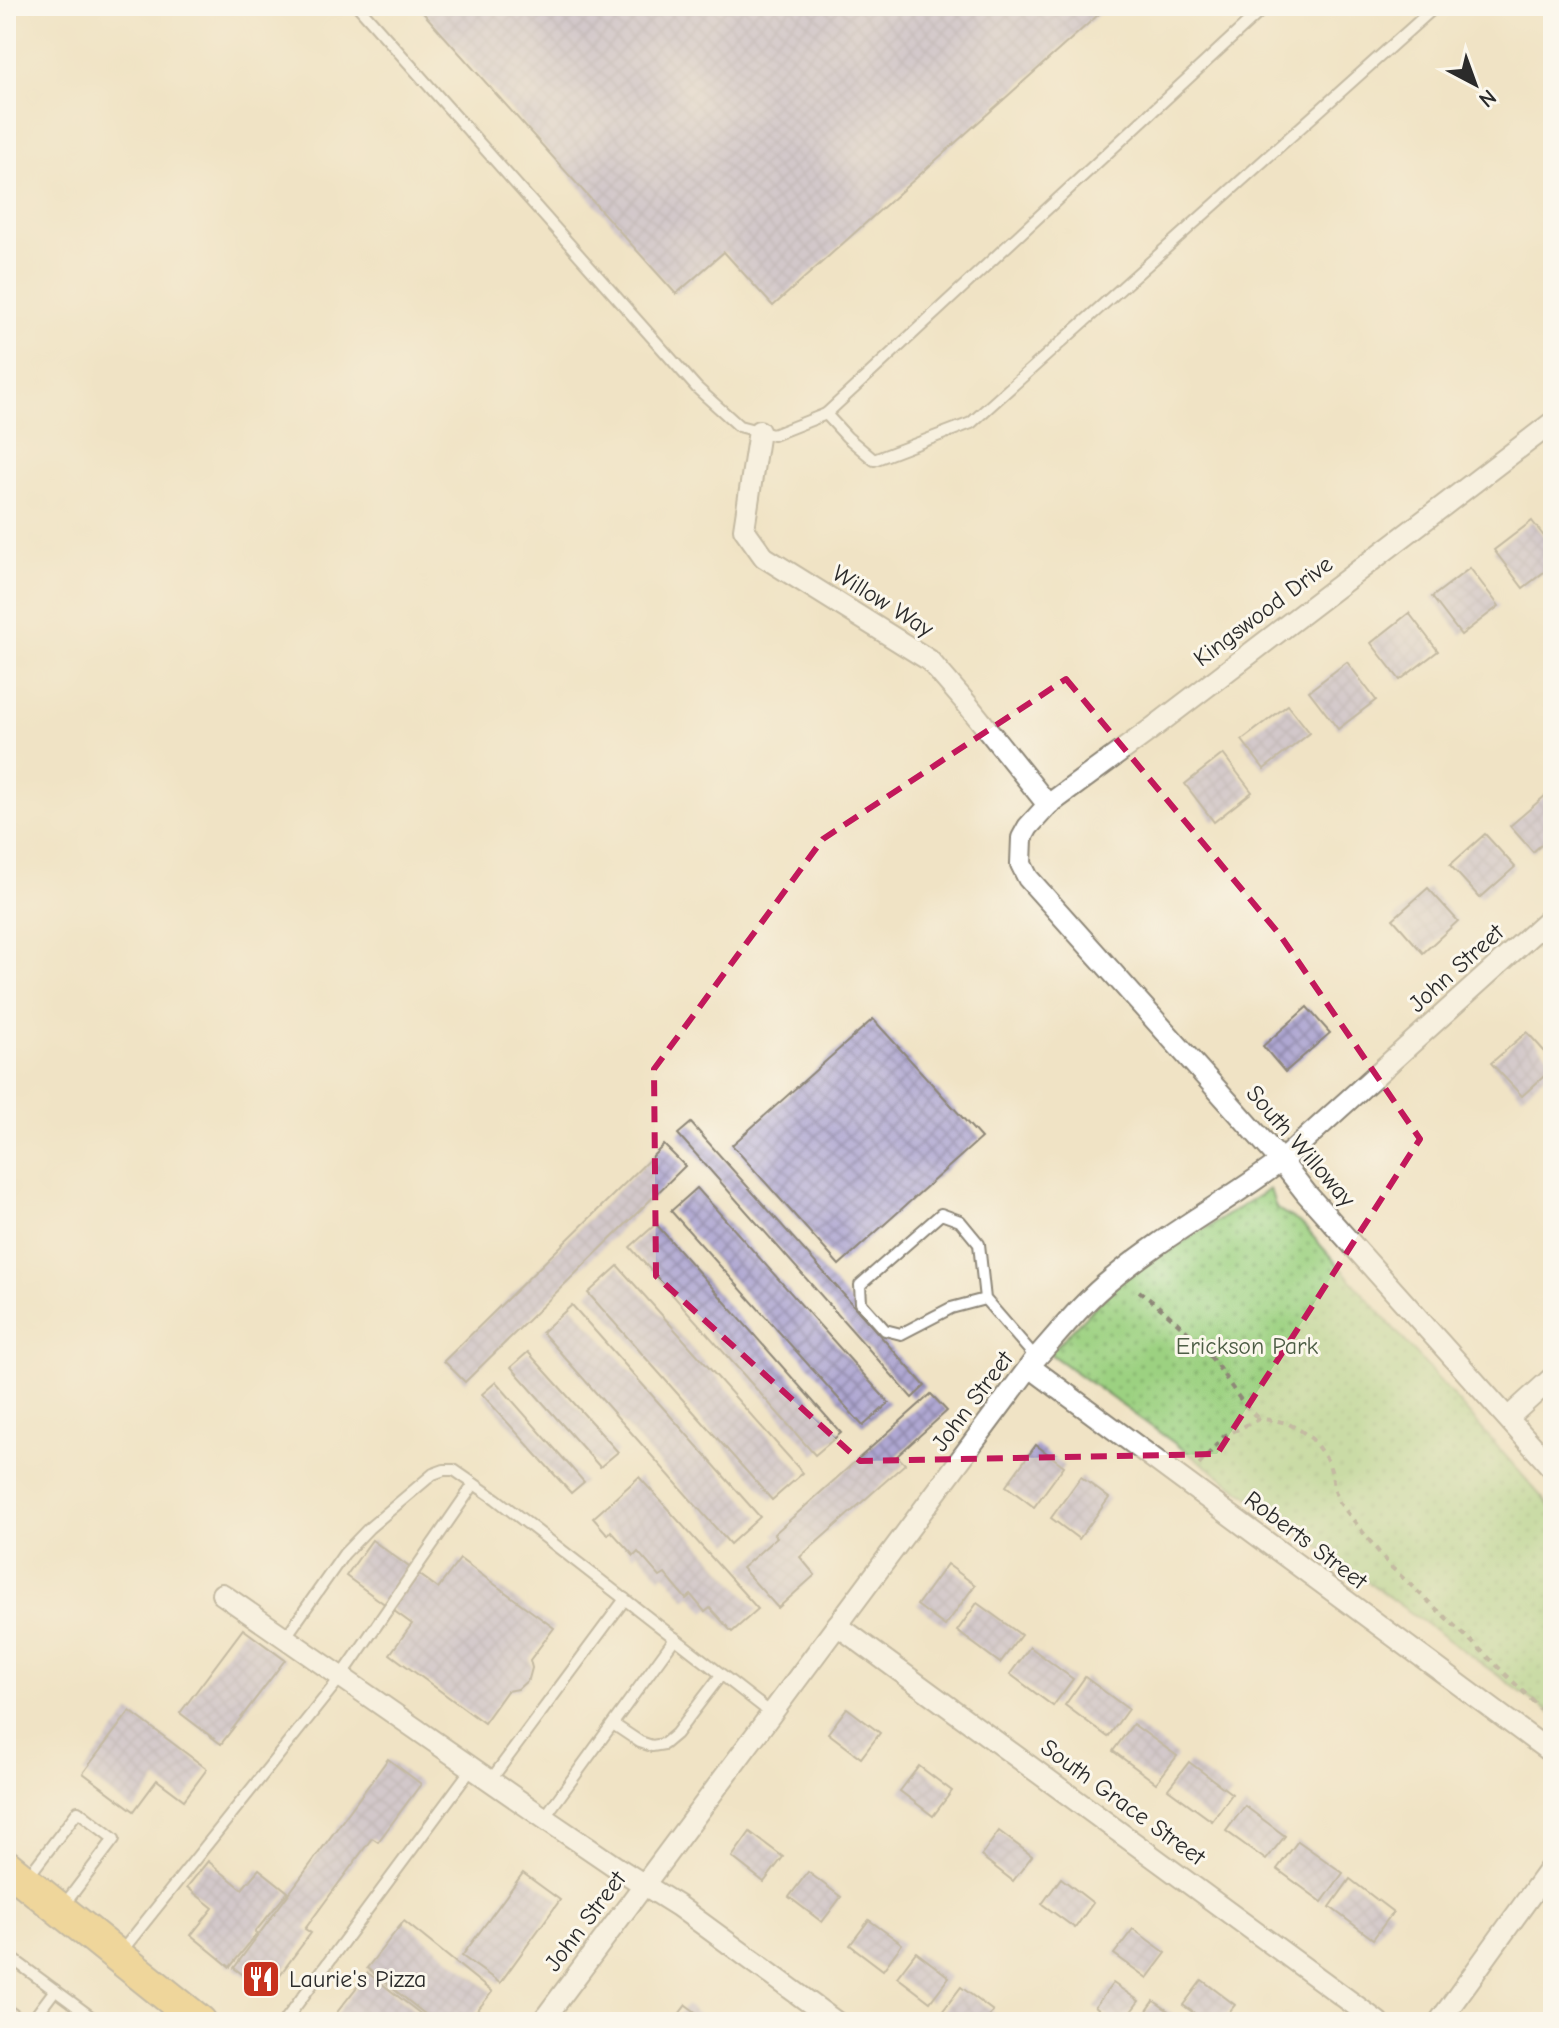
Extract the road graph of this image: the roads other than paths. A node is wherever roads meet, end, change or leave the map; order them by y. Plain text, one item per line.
1 (358, 6) edge
2 (1266, 6) edge
3 (1436, 6) edge
4 (826, 414) junction
5 (1553, 422) edge
6 (759, 431) junction
7 (1048, 805) junction
8 (1021, 852) joint
9 (1553, 915) edge
10 (1281, 1161) junction
11 (985, 1299) junction
12 (1033, 1362) junction
13 (1553, 1377) edge
14 (1508, 1418) junction
15 (1553, 1469) edge
16 (474, 1484) junction
17 (222, 1594) dead end
18 (625, 1599) junction
19 (837, 1625) junction
20 (285, 1638) junction
21 (675, 1638) junction
22 (721, 1675) junction
23 (341, 1677) junction
24 (771, 1713) junction
25 (613, 1724) junction
26 (1553, 1754) edge
27 (472, 1768) junction
28 (490, 1781) junction
29 (544, 1818) junction
30 (1553, 1864) edge
31 (15, 1873) edge
32 (645, 1885) junction
33 (60, 1910) junction
34 (6, 1954) edge
35 (117, 1956) junction
36 (55, 1990) junction
37 (31, 2022) edge
38 (98, 2022) edge
39 (200, 2022) edge
40 (284, 2022) edge
41 (542, 2022) edge
42 (836, 2022) edge
43 (1378, 2022) edge
44 (1439, 2022) edge

1 - 6 lane
2 - 4 lane
3 - 4 lane
4 - 6 lane
5 - 7 street, Kingswood Drive
6 - 7 street, Willow Way
7 - 8 street, Kingswood Drive
8 - 10 street, South Willoway
9 - 10 street, John Street
10 - 12 street, John Street
10 - 14 street, South Willoway
11 - 11 lane
11 - 12 lane
12 - 19 street, John Street
12 - 26 street, Roberts Street
13 - 14 street
14 - 15 street, South Willoway
16 - 18 lane
16 - 20 lane
16 - 23 lane
17 - 20 street
18 - 21 lane
18 - 28 lane
19 - 24 street, John Street
19 - 43 street, South Grace Street
20 - 23 street
21 - 22 lane
21 - 25 lane
22 - 24 lane
22 - 25 lane
23 - 27 street
23 - 35 lane
24 - 32 street, John Street
25 - 29 lane
27 - 28 street
27 - 40 lane
28 - 29 street
29 - 32 street
30 - 44 street
31 - 33 main road
31 - 33 lane
32 - 41 street, John Street
32 - 42 street
33 - 35 main road
34 - 36 lane
35 - 39 main road
36 - 37 lane
36 - 38 lane

